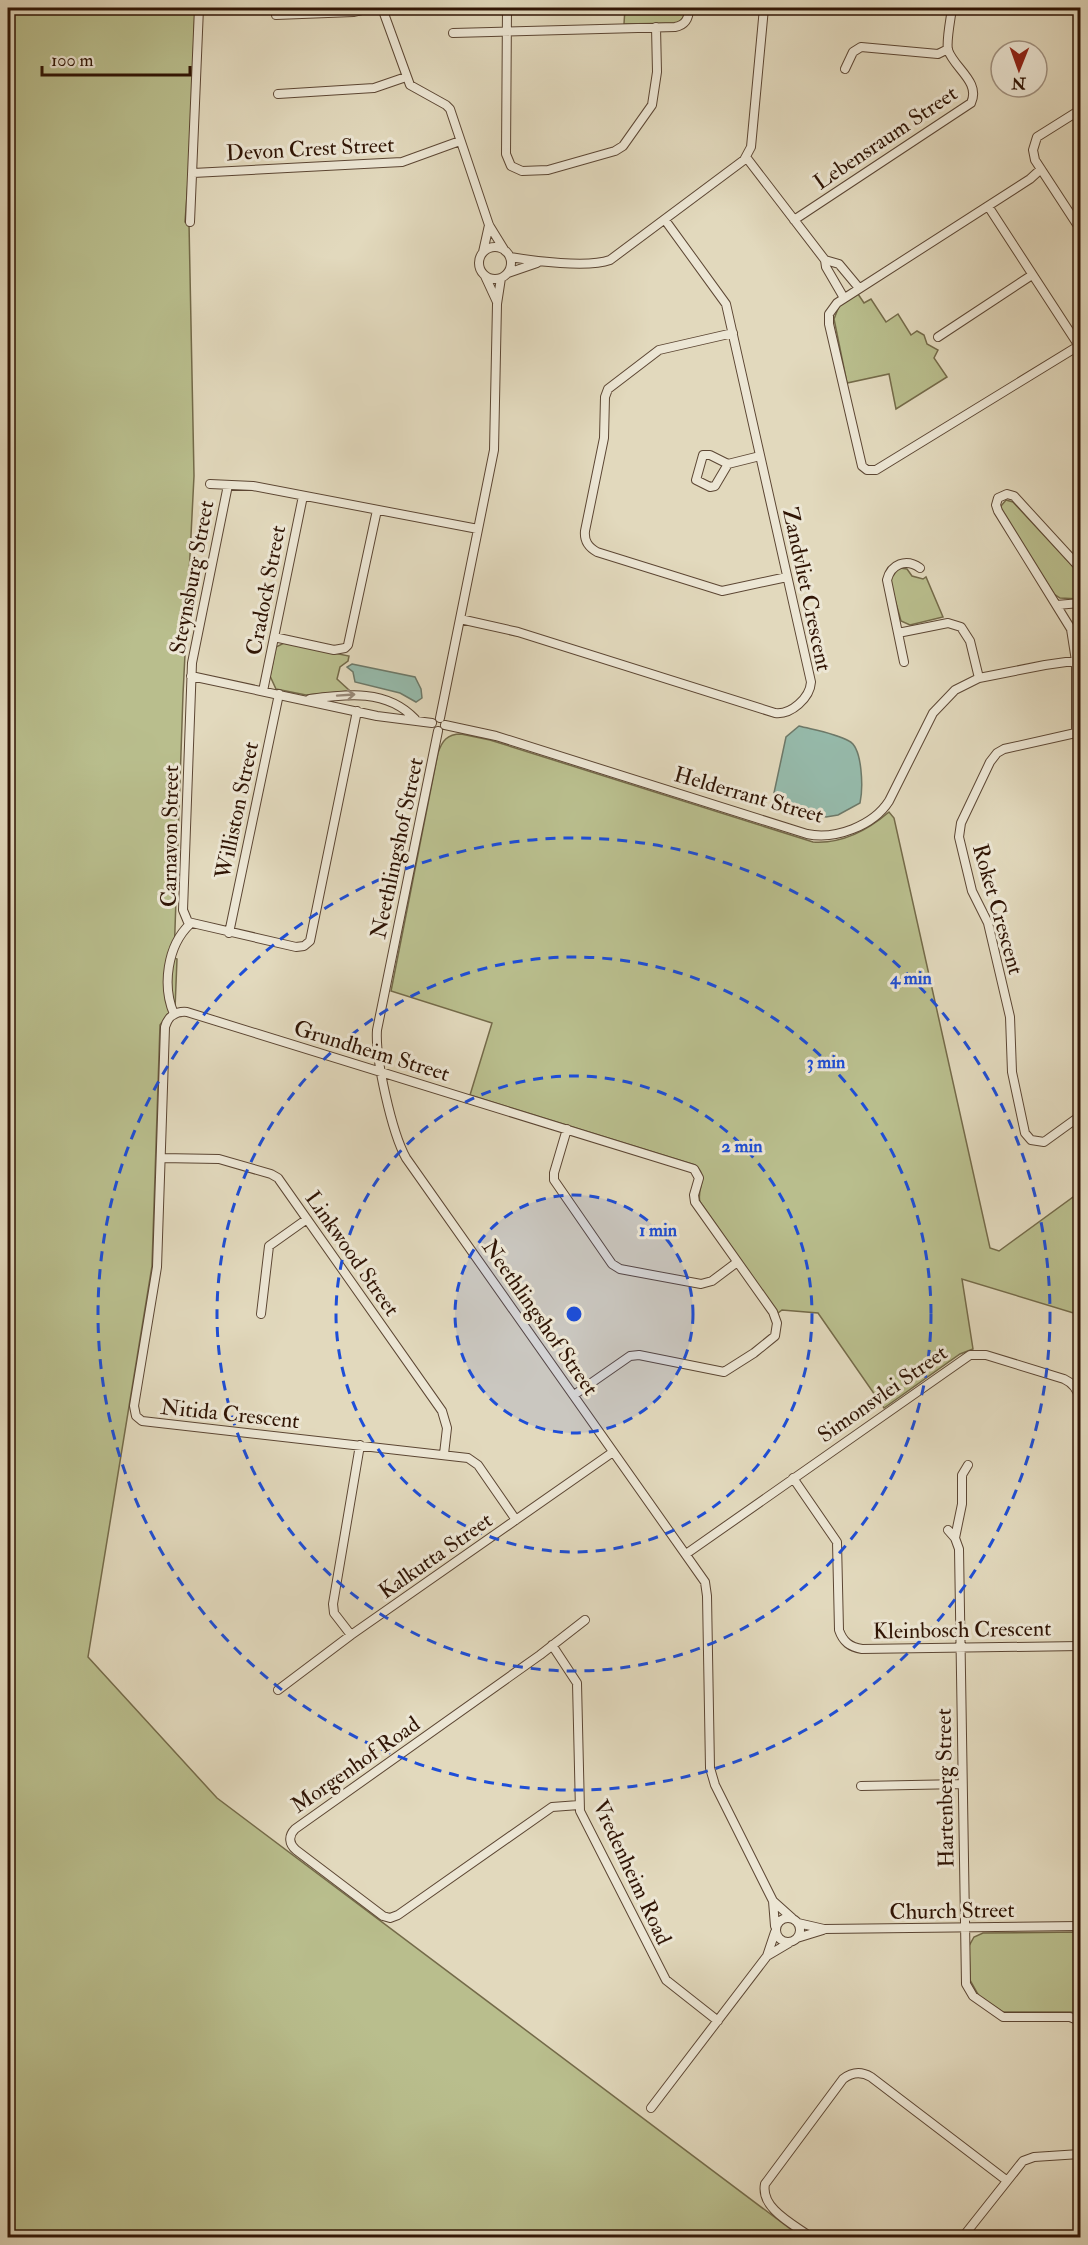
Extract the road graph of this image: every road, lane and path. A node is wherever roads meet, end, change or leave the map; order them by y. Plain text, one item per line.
1 (199, 8) edge
2 (371, 8) edge
3 (382, 8) edge
4 (507, 8) edge
5 (689, 8) edge
6 (764, 8) edge
7 (952, 8) edge
8 (276, 15) dead end
9 (656, 27) junction
10 (507, 32) junction
11 (453, 33) dead end
12 (948, 49) junction
13 (845, 69) dead end
14 (406, 77) junction
15 (278, 94) dead end
16 (1080, 110) edge
17 (460, 141) junction
18 (746, 157) junction
19 (1041, 169) junction
20 (193, 173) junction
21 (988, 206) junction
22 (665, 219) junction
23 (794, 220) junction
24 (190, 222) dead end
25 (489, 225) junction
26 (1080, 229) edge
27 (483, 252) junction
28 (508, 254) junction
29 (825, 260) junction
30 (538, 262) junction
31 (505, 275) junction
32 (1032, 275) junction
33 (485, 276) junction
34 (859, 288) junction
35 (843, 298) junction
36 (497, 304) junction
37 (732, 333) junction
38 (938, 337) dead end
39 (1080, 345) edge
40 (760, 456) junction
41 (728, 464) junction
42 (210, 484) dead end
43 (228, 485) junction
44 (303, 496) junction
45 (377, 510) junction
46 (478, 529) junction
47 (920, 568) dead end
48 (1080, 568) edge
49 (787, 577) junction
50 (1080, 603) edge
51 (1057, 605) junction
52 (460, 620) junction
53 (898, 633) junction
54 (274, 637) junction
55 (1078, 661) edge
56 (904, 662) dead end
57 (191, 676) junction
58 (979, 678) junction
59 (263, 691) junction
60 (279, 694) junction
61 (305, 700) junction
62 (397, 704) junction
63 (357, 711) junction
64 (394, 718) junction
65 (440, 718) junction
66 (415, 719) junction
67 (432, 723) junction
68 (445, 725) junction
69 (438, 731) junction
70 (1078, 732) edge
71 (190, 924) junction
72 (229, 933) junction
73 (174, 1014) junction
74 (382, 1072) junction
75 (1080, 1116) edge
76 (567, 1129) junction
77 (161, 1158) junction
78 (307, 1219) junction
79 (736, 1263) junction
80 (261, 1314) dead end
81 (574, 1395) junction
82 (1080, 1434) edge
83 (360, 1446) junction
84 (614, 1452) junction
85 (444, 1454) junction
86 (968, 1465) dead end
87 (793, 1478) junction
88 (516, 1520) junction
89 (948, 1530) dead end
90 (955, 1539) junction
91 (686, 1554) junction
92 (585, 1620) dead end
93 (351, 1635) junction
94 (552, 1645) junction
95 (1080, 1646) edge
96 (960, 1647) junction
97 (278, 1690) dead end
98 (962, 1784) junction
99 (861, 1786) dead end
100 (579, 1806) junction
101 (773, 1901) junction
102 (795, 1921) junction
103 (1080, 1926) edge
104 (964, 1928) junction
105 (775, 1929) junction
106 (824, 1929) junction
107 (794, 1940) junction
108 (767, 1956) junction
109 (718, 2021) junction
110 (1080, 2021) edge
111 (651, 2108) dead end
112 (1080, 2154) edge
113 (1006, 2180) junction
114 (812, 2238) edge
115 (962, 2238) edge

1 - 20 street
2 - 8 street
3 - 14 street
4 - 10 street
5 - 9 street
6 - 18 street
7 - 12 street, Lebensraum Street
9 - 10 street
9 - 10 street
10 - 11 street
12 - 13 street
12 - 23 street, Lebensraum Street
14 - 15 street
14 - 17 street
16 - 19 street
17 - 20 street, Devon Crest Street
17 - 25 street
18 - 22 street
18 - 23 street
19 - 21 street
19 - 26 street
20 - 24 street
21 - 32 street
21 - 34 street
22 - 30 street
22 - 37 street, Zandvliet Crescent
23 - 29 street
25 - 27 street
25 - 28 street
27 - 28 street
27 - 33 street
28 - 30 street
28 - 31 street
29 - 34 street
29 - 35 street
30 - 31 street
31 - 33 street
31 - 36 street
32 - 38 street
32 - 39 street
33 - 36 street
34 - 35 street
35 - 39 street
36 - 46 street
37 - 40 street, Zandvliet Crescent
37 - 49 street
40 - 41 street
40 - 49 street, Zandvliet Crescent
41 - 41 street
42 - 43 street
43 - 44 street
43 - 57 street, Steynsburg Street
44 - 45 street
44 - 54 street, Cradock Street
45 - 46 street
45 - 54 street
46 - 52 street
47 - 53 street
48 - 51 street, Roket Crescent
49 - 52 street, Zandvliet Crescent
50 - 51 street
51 - 55 street, Roket Crescent
52 - 65 street
53 - 56 street
53 - 58 street
54 - 59 street, Cradock Street
55 - 58 street, Helderrant Street
55 - 70 street, Roket Crescent
57 - 59 street
57 - 71 street, Carnavon Street
58 - 68 street, Helderrant Street
59 - 60 street
60 - 61 street
60 - 72 street, Williston Street
61 -> 62 street
61 - 63 street
62 - 64 street
62 - 66 street
63 - 64 street
63 - 72 street, Carnavon Street
64 - 66 street
65 - 67 street
65 - 68 street
66 - 67 street
67 - 69 street
68 - 69 street
69 - 74 street, Neethlingshof Street
70 - 75 street, Roket Crescent
71 - 72 street, Carnavon Street
71 - 73 street
73 - 74 street, Grundheim Street
73 - 77 street
74 - 76 street, Grundheim Street
74 - 81 street, Neethlingshof Street
76 - 79 street, Grundheim Street
76 - 79 street
77 - 78 street, Linkwood Street
77 - 83 street, Nitida Crescent
78 - 80 street
78 - 85 street, Linkwood Street
79 - 81 street
81 - 84 street, Neethlingshof Street
82 - 87 street, Simonsvlei Street
83 - 85 street, Nitida Crescent
83 - 93 street
84 - 88 street, Kalkutta Street
84 - 91 street, Neethlingshof Street
85 - 88 street, Nitida Crescent
86 - 90 street
87 - 91 street, Simonsvlei Street
87 - 96 street, Kleinbosch Crescent
88 - 93 street, Kalkutta Street
89 - 90 street
90 - 96 street, Hartenberg Street
91 - 101 street, Neethlingshof Street
92 - 94 street, Morgenhof Road
93 - 97 street, Kalkutta Street
94 - 100 street, Vredenheim Road
94 - 100 street, Morgenhof Road
95 - 96 street, Kleinbosch Crescent
96 - 98 street, Hartenberg Street
98 - 99 street
98 - 104 street, Hartenberg Street
100 - 109 street, Vredenheim Road
101 - 102 street
101 - 105 street
102 - 105 street
102 - 106 street, Church Street
102 - 107 street
103 - 104 street, Church Street
104 - 106 street, Church Street
104 - 110 street, Hartenberg Street
105 - 107 street
105 - 108 street
106 - 107 street, Church Street
107 - 108 street, Church Street
108 - 109 street
109 - 111 street
112 - 113 street
113 - 114 street
113 - 115 street

